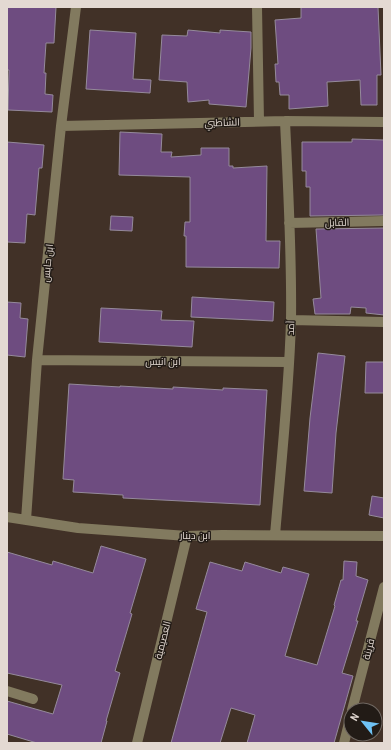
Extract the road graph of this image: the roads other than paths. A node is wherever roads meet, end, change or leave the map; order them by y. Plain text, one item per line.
1 (76, 7) edge
2 (257, 7) edge
3 (259, 121) junction
4 (285, 121) junction
5 (384, 122) edge
6 (61, 126) junction
7 (384, 221) edge
8 (289, 223) junction
9 (291, 320) junction
10 (384, 322) edge
11 (37, 360) junction
12 (289, 362) junction
13 (7, 517) edge
14 (26, 520) junction
15 (275, 535) junction
16 (187, 536) junction
17 (384, 536) edge
18 (384, 587) edge
19 (7, 691) edge
20 (34, 699) dead end
21 (354, 702) edge
22 (137, 743) edge

1 - 6 street, ابن حابس
2 - 3 street
3 - 4 street, الشاطبي
3 - 6 street, الشاطبي
4 - 5 street, الشاطبي
4 - 8 street, آمد
6 - 11 street, ابن حابس
7 - 8 street, القابل
8 - 9 street, آمد
9 - 10 street
9 - 12 street, آمد
11 - 12 street, ابن انيس
11 - 14 street, ابن حابس
12 - 15 street, آمد
13 - 14 street, ابن دينار
14 - 16 street, ابن دينار
15 - 16 street, ابن دينار
15 - 17 street, ابن دينار
16 - 22 street, العصيمية
18 - 21 street, قرينة
19 - 20 street

